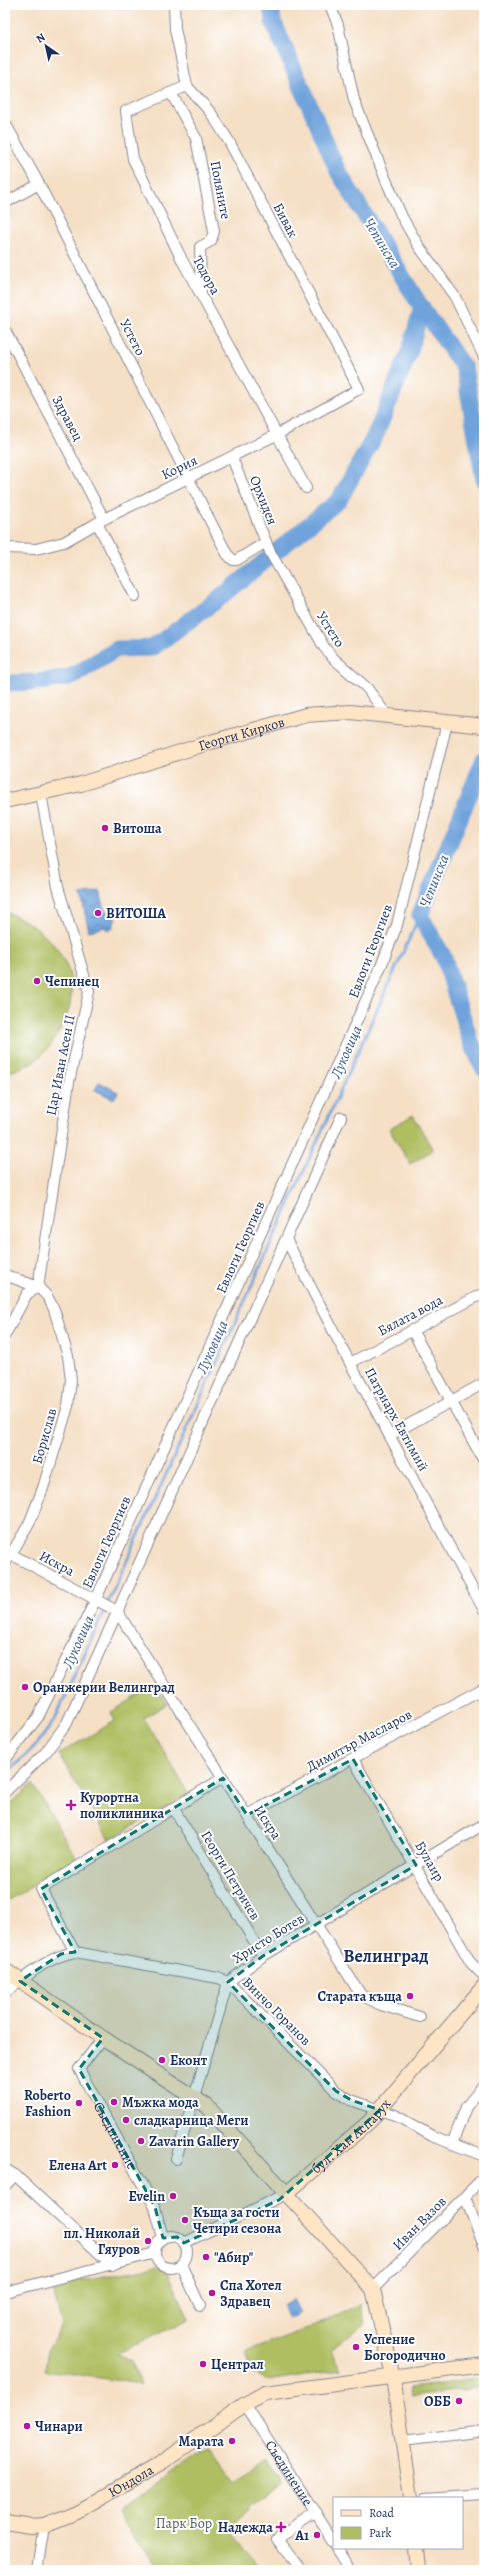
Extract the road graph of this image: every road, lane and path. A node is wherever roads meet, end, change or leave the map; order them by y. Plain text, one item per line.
1 (173, 5) edge
2 (330, 5) edge
3 (186, 86) junction
4 (171, 93) junction
5 (6, 127) edge
6 (39, 184) junction
7 (5, 203) edge
8 (201, 292) junction
9 (5, 330) edge
10 (484, 357) edge
11 (359, 389) joint
12 (278, 434) junction
13 (232, 458) junction
14 (189, 478) junction
15 (306, 488) dead end
16 (100, 521) junction
17 (266, 542) junction
18 (5, 549) edge
19 (277, 566) joint
20 (134, 596) dead end
21 (388, 717) junction
22 (447, 723) junction
23 (483, 726) edge
24 (41, 794) junction
25 (5, 801) edge
26 (341, 1118) dead end
27 (287, 1241) junction
28 (5, 1275) edge
29 (38, 1287) junction
30 (484, 1293) edge
31 (412, 1330) junction
32 (5, 1335) edge
33 (350, 1363) junction
34 (484, 1383) edge
35 (451, 1401) junction
36 (390, 1435) junction
37 (484, 1461) edge
38 (8, 1553) edge
39 (5, 1564) edge
40 (96, 1599) junction
41 (484, 1610) edge
42 (117, 1611) junction
43 (484, 1688) edge
44 (353, 1759) junction
45 (5, 1760) edge
46 (223, 1778) junction
47 (5, 1792) edge
48 (174, 1808) junction
49 (247, 1815) junction
50 (484, 1824) edge
51 (416, 1864) junction
52 (317, 1924) junction
53 (75, 1952) junction
54 (263, 1956) junction
55 (5, 1970) edge
56 (484, 1976) edge
57 (20, 1981) junction
58 (228, 1982) junction
59 (484, 1986) edge
60 (5, 1993) edge
61 (420, 2017) dead end
62 (103, 2038) junction
63 (484, 2085) edge
64 (193, 2096) junction
65 (380, 2110) junction
66 (452, 2144) junction
67 (484, 2156) edge
68 (176, 2159) dead end
69 (5, 2169) edge
70 (15, 2175) junction
71 (484, 2177) edge
72 (5, 2186) edge
73 (286, 2194) junction
74 (465, 2197) junction
75 (163, 2238) junction
76 (184, 2243) junction
77 (484, 2246) edge
78 (155, 2253) junction
79 (181, 2264) junction
80 (112, 2265) junction
81 (373, 2289) junction
82 (5, 2292) edge
83 (200, 2306) dead end
84 (484, 2365) edge
85 (393, 2377) junction
86 (245, 2404) junction
87 (484, 2431) edge
88 (403, 2441) junction
89 (484, 2494) edge
90 (411, 2497) edge
91 (440, 2497) edge
92 (316, 2513) junction
93 (5, 2522) edge
94 (44, 2525) junction
95 (333, 2540) edge
96 (339, 2549) edge
97 (416, 2549) edge
98 (37, 2570) edge
99 (300, 2570) edge
100 (352, 2570) edge
101 (418, 2570) edge

1 - 3 street
2 - 10 street
3 - 4 street
3 - 11 street, Бивак
4 - 8 street, Поляните
4 - 8 street, Тодора
5 - 6 street, Устето
6 - 7 street
6 - 14 street, Устето
8 - 12 street, Тодора
9 - 16 street, Здравец
11 - 12 street, Кория
12 - 13 street, Кория
12 - 15 street, Тодора
13 - 14 street, Кория
13 - 17 street, Орхидея
14 - 16 street, Кория
14 - 17 street, Устето
16 - 18 street, Кория
16 - 20 street, Здравец
17 - 19 street, Орхидея
19 - 21 street, Устето
21 - 22 street, Георги Кирков
21 - 24 street, Георги Кирков
22 - 23 street, Георги Кирков
22 - 40 street, Евлоги Георгиев
24 - 25 street, Георги Кирков
24 - 29 street, Цар Иван Асен II
26 - 27 street
27 - 33 street, Патриарх Евтимий
27 - 42 street
28 - 29 street
29 - 32 street
29 - 38 street, Борислав
30 - 31 street, Бялата вода
31 - 33 street, Бялата вода
31 - 35 street
33 - 36 street, Патриарх Евтимий
34 - 35 street
35 - 36 street
35 - 37 street
36 - 41 street, Патриарх Евтимий
38 - 39 street, Борислав
38 - 40 street, Искра
40 - 42 street
40 - 45 street, Евлоги Георгиев
42 - 46 street, Искра
42 - 47 street
43 - 44 street, Димитър Масларов
44 - 49 street, Димитър Масларов
44 - 51 street, Булаир
46 - 48 street
46 - 49 street, Искра
48 - 53 street
48 - 54 street, Георги Петричев
49 - 52 street, Искра
50 - 51 street, Христо Ботев
51 - 52 street, Христо Ботев
51 - 56 street, Булаир
52 - 54 street, Христо Ботев
52 - 61 street, Искра
53 - 57 street, Винчо Горанов
53 - 58 street, Винчо Горанов
54 - 58 street, Христо Ботев
55 - 57 street
57 - 60 street, Винчо Горанов
57 - 62 street
58 - 64 street, Христо Ботев
58 - 65 street, Винчо Горанов
59 - 65 street, бул. Хан Аспарух
62 - 64 street
62 - 75 street, Съединение
63 - 66 street
64 - 68 street, Христо Ботев
64 - 73 street
65 - 66 street, Винчо Горанов
65 - 73 street, бул. Хан Аспарух
66 - 67 street, Винчо Горанов
69 - 70 street
70 - 72 street
70 - 80 street
71 - 74 street, Иван Вазов
73 - 76 street, бул. Хан Аспарух
73 - 81 street
74 - 77 street
74 - 81 street, Иван Вазов
75 - 76 street
75 - 78 street
76 - 79 street
78 - 79 street
78 - 80 street
79 - 83 street
80 - 82 street
81 - 85 street
84 - 85 street, Юндола
85 - 86 street, Юндола
85 - 88 street
86 - 92 street, Съединение
86 - 94 street, Юндола
87 - 88 street
88 - 90 street
89 - 91 street
92 - 95 street, Съединение
92 - 99 street
93 - 94 street, Юндола
94 - 98 street
96 - 100 street
97 - 101 street

